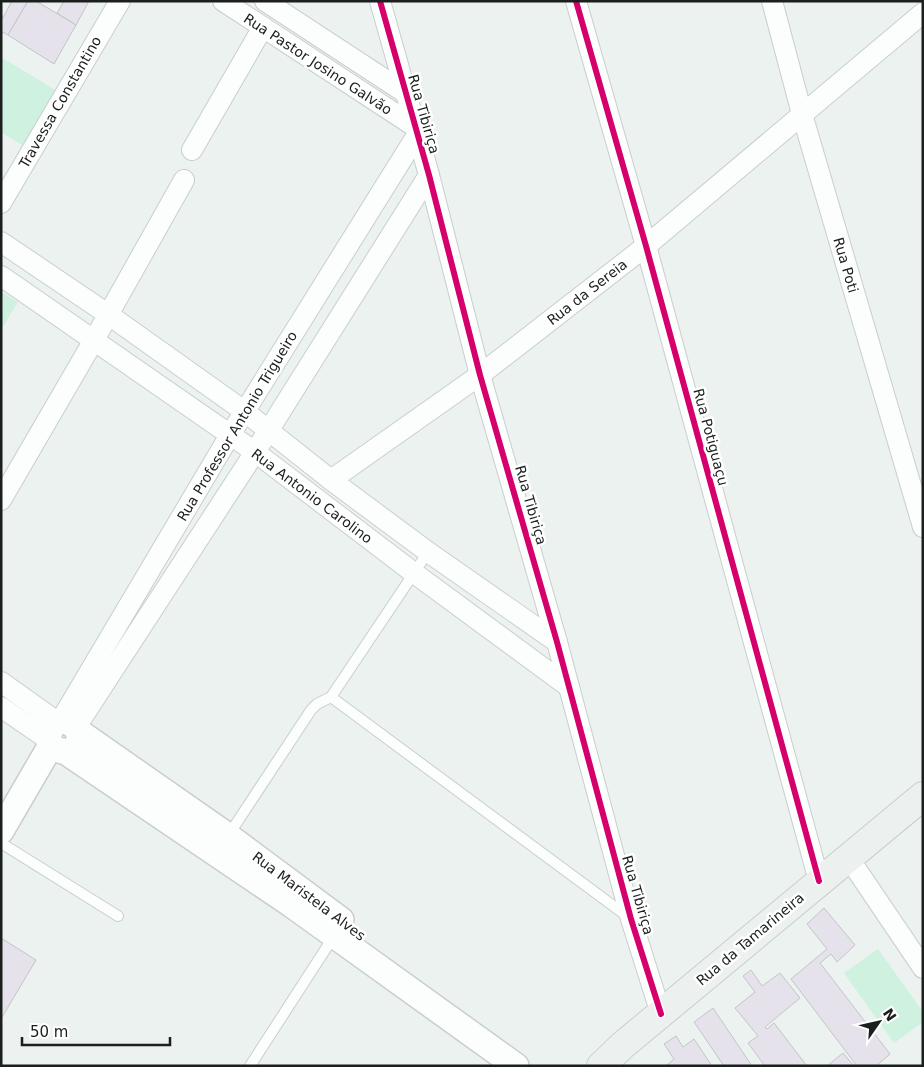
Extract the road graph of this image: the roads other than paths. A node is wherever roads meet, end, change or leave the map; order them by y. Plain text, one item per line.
1 (120, 1) edge
2 (223, 1) edge
3 (266, 1) edge
4 (380, 1) edge
5 (576, 1) edge
6 (772, 1) edge
7 (923, 13) edge
8 (263, 27) junction
9 (404, 92) junction
10 (802, 114) junction
11 (416, 131) junction
12 (192, 150) dead end
13 (429, 175) junction
14 (184, 180) dead end
15 (1, 203) edge
16 (1, 242) edge
17 (646, 246) junction
18 (1, 276) edge
19 (109, 315) junction
20 (94, 340) junction
21 (480, 375) junction
22 (244, 411) junction
23 (269, 430) junction
24 (230, 434) junction
25 (255, 452) junction
26 (332, 480) junction
27 (1, 500) edge
28 (923, 527) edge
29 (428, 552) junction
30 (414, 573) junction
31 (557, 642) junction
32 (1, 682) edge
33 (569, 687) junction
34 (331, 697) junction
35 (1, 707) edge
36 (62, 736) junction
37 (923, 796) edge
38 (5, 824) edge
39 (228, 836) junction
40 (1, 843) edge
41 (848, 857) junction
42 (819, 881) junction
43 (118, 916) dead end
44 (631, 919) junction
45 (334, 936) junction
46 (923, 968) edge
47 (661, 1014) junction
48 (623, 1045) junction
49 (250, 1066) edge
50 (516, 1066) edge
51 (534, 1066) edge
52 (581, 1066) edge
53 (601, 1066) edge

1 - 15 street, Travessa Constantino
2 - 8 street, Rua Pastor Josino Galvão
3 - 9 street, Rua Pastor Josino Galvão
4 - 9 street, Rua Tibiriça
5 - 17 street, Rua Potiguaçu
6 - 10 street, Rua Poti
7 - 10 street, Rua da Sereia
8 - 11 street, Rua Pastor Josino Galvão
8 - 12 street
9 - 11 street, Rua Tibiriça
10 - 17 street, Rua da Sereia
10 - 28 street, Rua Poti
11 - 13 street, Rua Tibiriça
11 - 22 street, Rua Professor Antonio Trigueiro
13 - 21 street, Rua Tibiriça
13 - 23 street, Rua Professor Antonio Trigueiro
14 - 19 street
16 - 19 street, Rua Antonio Carolino
17 - 21 street, Rua da Sereia
17 - 42 street, Rua Potiguaçu
18 - 20 street, Rua Antonio Carolino
19 - 20 street
19 - 22 street, Rua Antonio Carolino
20 - 24 street, Rua Antonio Carolino
20 - 27 street
21 - 26 street, Rua da Sereia
21 - 31 street, Rua Tibiriça
22 - 23 street, Rua Antonio Carolino
22 - 24 street, Rua Professor Antonio Trigueiro
23 - 25 street, Rua Professor Antonio Trigueiro
23 - 26 street, Rua Antonio Carolino
24 - 25 street, Rua Antonio Carolino
24 - 36 street, Rua Professor Antonio Trigueiro
25 - 30 street, Rua Antonio Carolino
25 - 36 street, Rua Professor Antonio Trigueiro
26 - 29 street, Rua Antonio Carolino
29 - 30 lane
29 - 31 street, Rua Antonio Carolino
30 - 33 street, Rua Antonio Carolino
30 - 34 lane
31 - 33 street, Rua Tibiriça
32 - 36 street, Rua Maristela Alves
33 - 44 street, Rua Tibiriça
34 - 39 lane
34 - 44 lane
35 - 36 street, Rua Maristela Alves
36 - 38 street, Rua Professor Antonio Trigueiro
36 - 39 street, Rua Maristela Alves
36 - 45 street, Rua Maristela Alves
37 - 41 main road, Rua da Tamarineira
39 - 51 street, Rua Maristela Alves
40 - 43 lane
41 - 42 main road, Rua da Tamarineira
41 - 46 street
42 - 47 main road, Rua da Tamarineira
44 - 47 street, Rua Tibiriça
45 - 49 lane
45 - 50 street, Rua Maristela Alves
47 - 48 main road, Rua da Tamarineira
48 - 52 main road, Rua da Tamarineira
48 - 53 main road, Rua da Tamarineira

